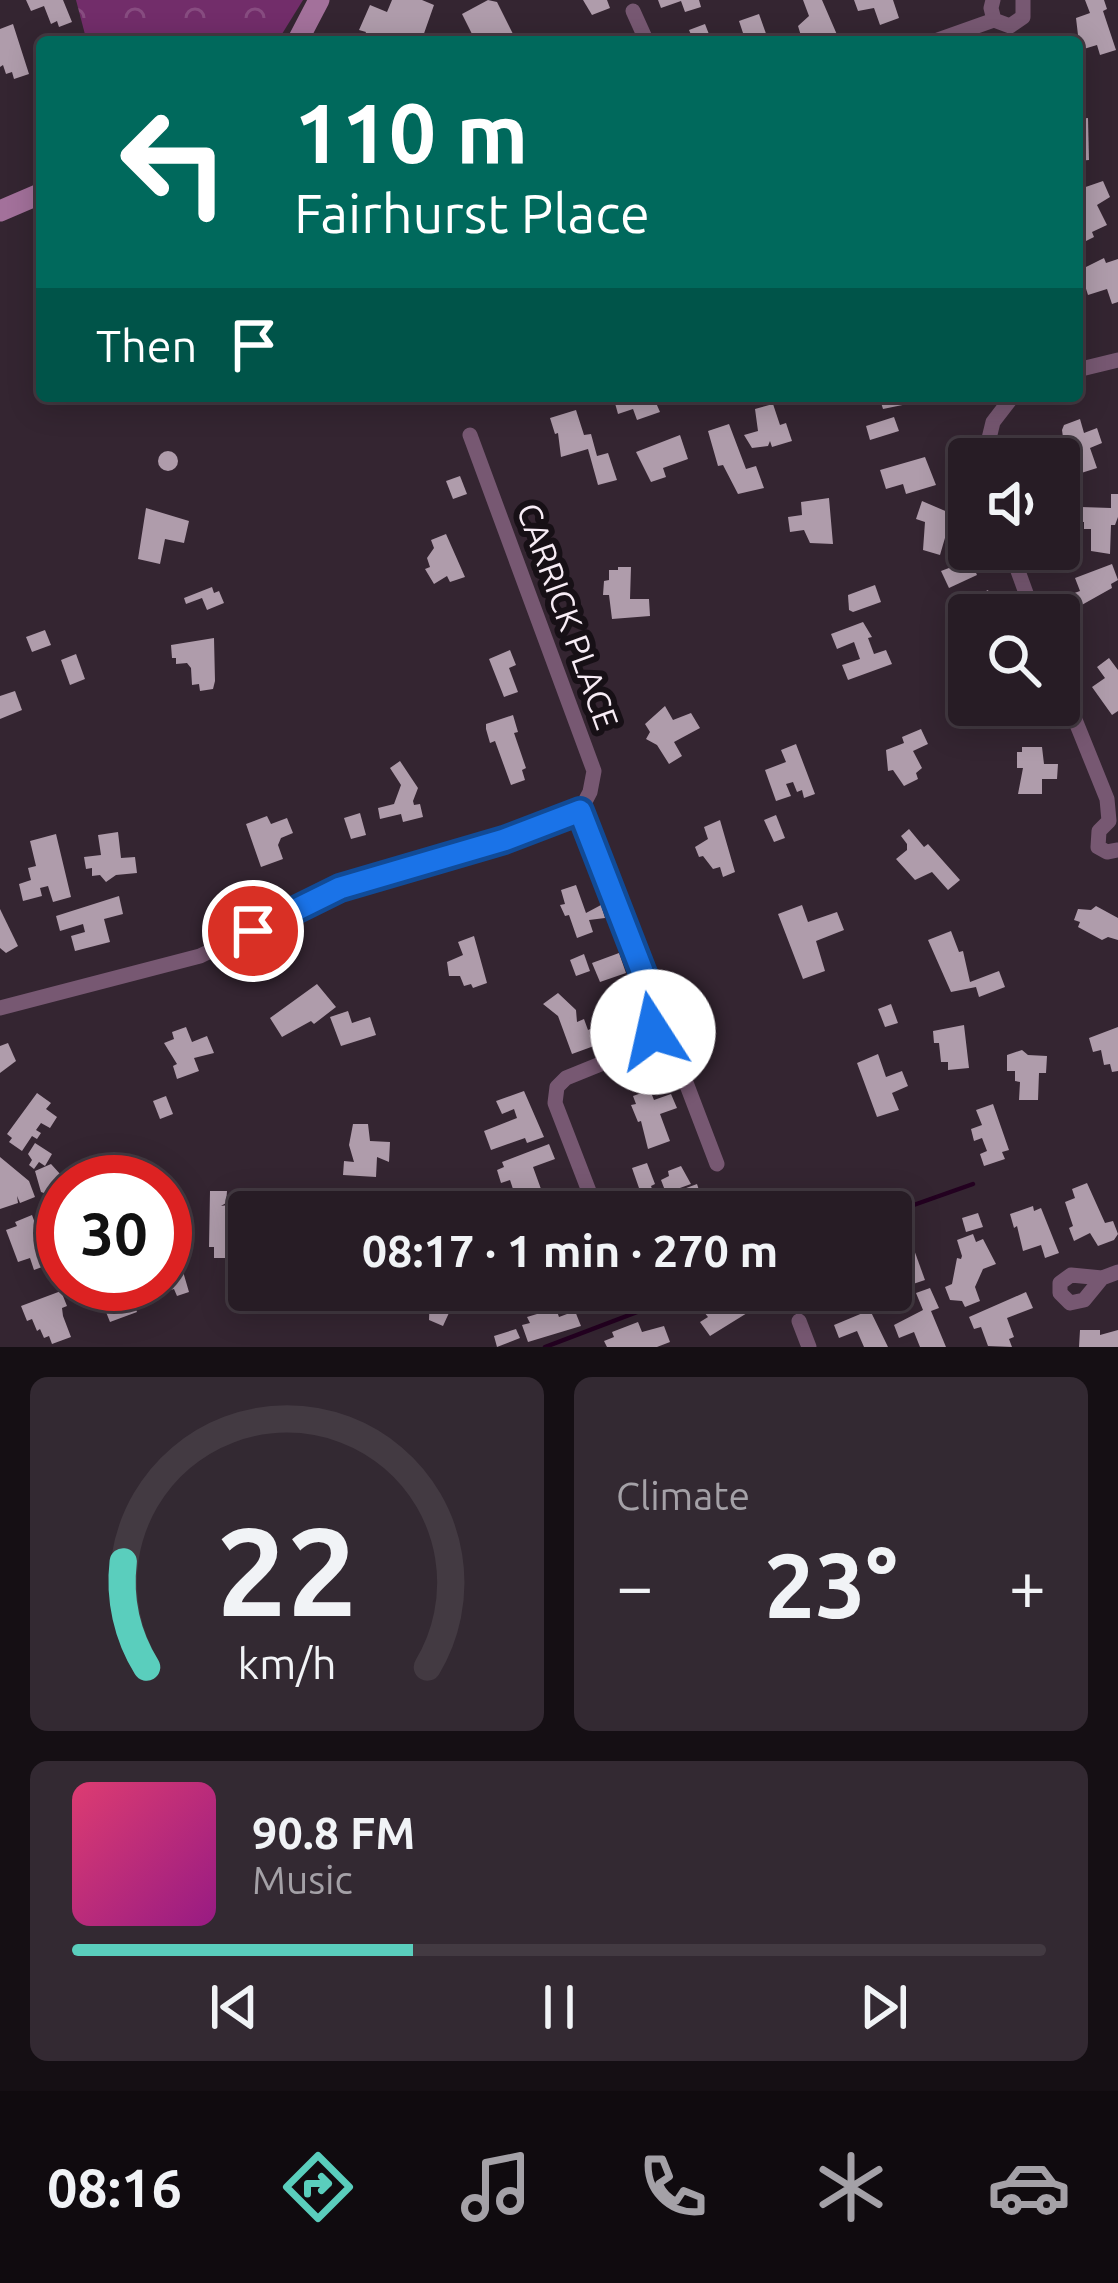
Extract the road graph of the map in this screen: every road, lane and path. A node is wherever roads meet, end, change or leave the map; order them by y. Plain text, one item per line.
1 (320, 0) edge
2 (993, 0) edge
3 (1042, 0) edge
4 (1024, 3) edge
5 (633, 11) dead end
6 (994, 20) junction
7 (300, 36) edge
8 (644, 36) edge
9 (949, 36) edge
10 (36, 196) edge
11 (0, 211) edge
12 (1118, 360) edge
13 (1083, 369) edge
14 (1008, 402) edge
15 (470, 438) dead end
16 (989, 438) edge
17 (1078, 726) edge
18 (580, 811) junction
19 (1114, 824) edge
20 (1118, 850) edge
21 (0, 1008) edge
22 (653, 1032) junction
23 (717, 1163) dead end
24 (589, 1191) edge
25 (799, 1321) dead end
26 (808, 1347) edge

1 - 7 street
2 - 6 street
3 - 4 street
4 - 6 street
5 - 8 street
6 - 9 street
10 - 11 street
12 - 13 street
14 - 16 street
15 - 18 street, CARRICK PLACE
17 - 19 street
18 - 21 street
18 - 22 street
19 - 20 street
22 - 23 street
22 - 24 street
25 - 26 street

